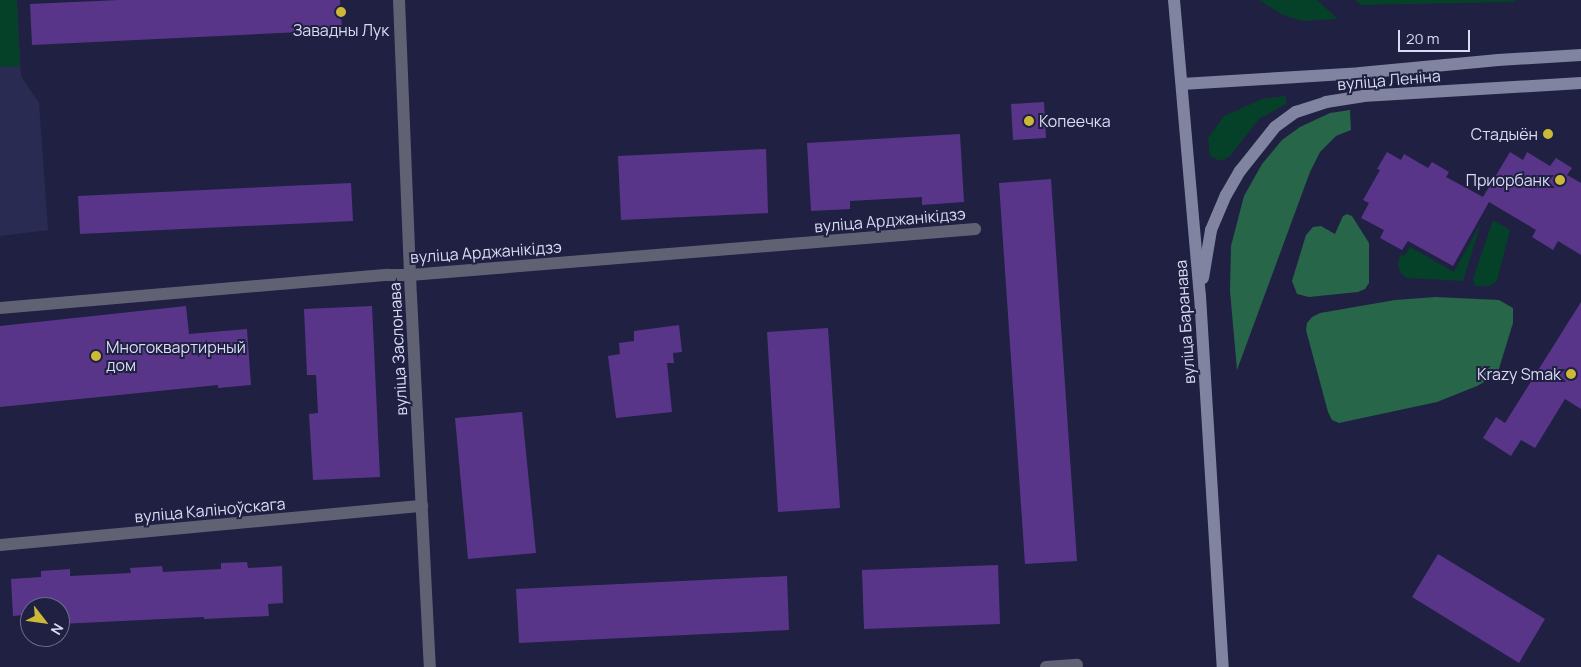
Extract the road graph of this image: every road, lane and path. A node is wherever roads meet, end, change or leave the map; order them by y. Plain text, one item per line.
1 (398, 0) edge
2 (1174, 0) edge
3 (1581, 55) edge
4 (1581, 82) edge
5 (1182, 84) junction
6 (975, 229) dead end
7 (410, 275) junction
8 (1200, 296) junction
9 (0, 308) edge
10 (422, 506) junction
11 (0, 545) edge
12 (1077, 665) dead end
13 (430, 667) edge
14 (1046, 667) edge
15 (1223, 667) edge

1 - 7 street, вуліца Заслонава
2 - 5 main road, вуліца Баранава
3 - 5 main road, вуліца Леніна
4 - 8 main road, вуліца Леніна
5 - 8 main road, вуліца Баранава
6 - 7 street, вуліца Арджанікідзэ
7 - 9 street, вуліца Арджанікідзэ
7 - 10 street, вуліца Заслонава
8 - 15 main road, вуліца Баранава
10 - 11 street, вуліца Каліноўскага
10 - 13 street, вуліца Заслонава
12 - 14 street

